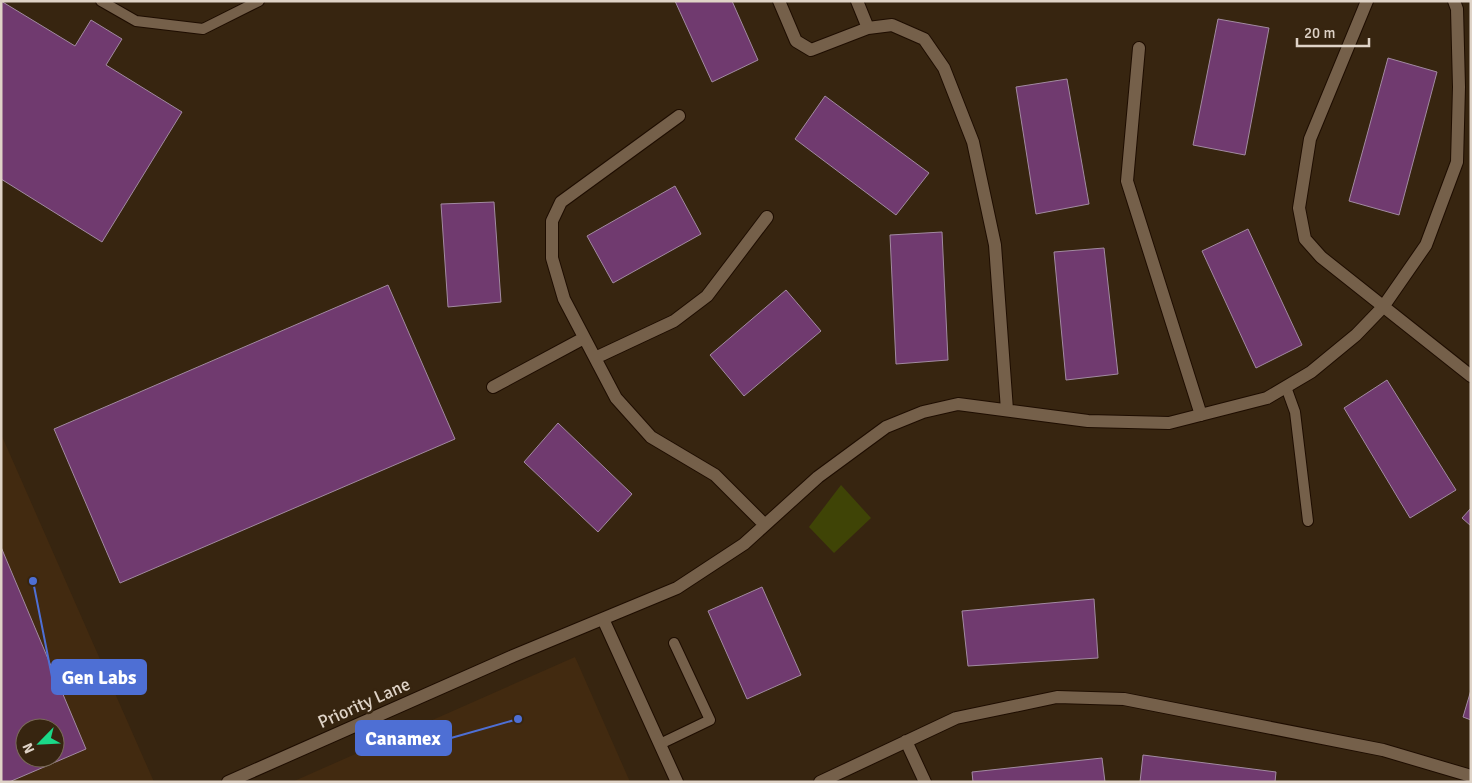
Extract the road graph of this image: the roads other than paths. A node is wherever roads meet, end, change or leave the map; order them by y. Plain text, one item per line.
1 (101, 1) edge
2 (259, 1) edge
3 (779, 1) edge
4 (857, 1) edge
5 (1367, 1) edge
6 (1454, 1) edge
7 (868, 28) junction
8 (1139, 48) dead end
9 (680, 116) dead end
10 (767, 217) dead end
11 (1383, 307) junction
12 (584, 338) junction
13 (595, 358) junction
14 (1471, 376) edge
15 (1286, 386) junction
16 (493, 387) dead end
17 (1006, 410) junction
18 (1201, 415) junction
19 (1308, 522) dead end
20 (765, 525) junction
21 (604, 619) junction
22 (674, 642) dead end
23 (906, 741) junction
24 (660, 744) junction
25 (1471, 776) edge
26 (228, 782) edge
27 (677, 782) edge
28 (820, 782) edge
29 (925, 782) edge

1 - 2 lane
3 - 7 street
4 - 7 street
5 - 11 street
6 - 11 street, Priority Lane
7 - 17 street
8 - 18 street
9 - 12 street
10 - 13 street
11 - 14 street
11 - 15 street, Priority Lane
12 - 13 street
12 - 16 street
13 - 20 street
15 - 18 street, Priority Lane
15 - 19 lane
17 - 18 street, Priority Lane
17 - 20 street, Priority Lane
20 - 21 street, Priority Lane
21 - 24 street
21 - 26 street, Priority Lane
22 - 24 lane
23 - 25 street
23 - 28 street
23 - 29 street
24 - 27 street

